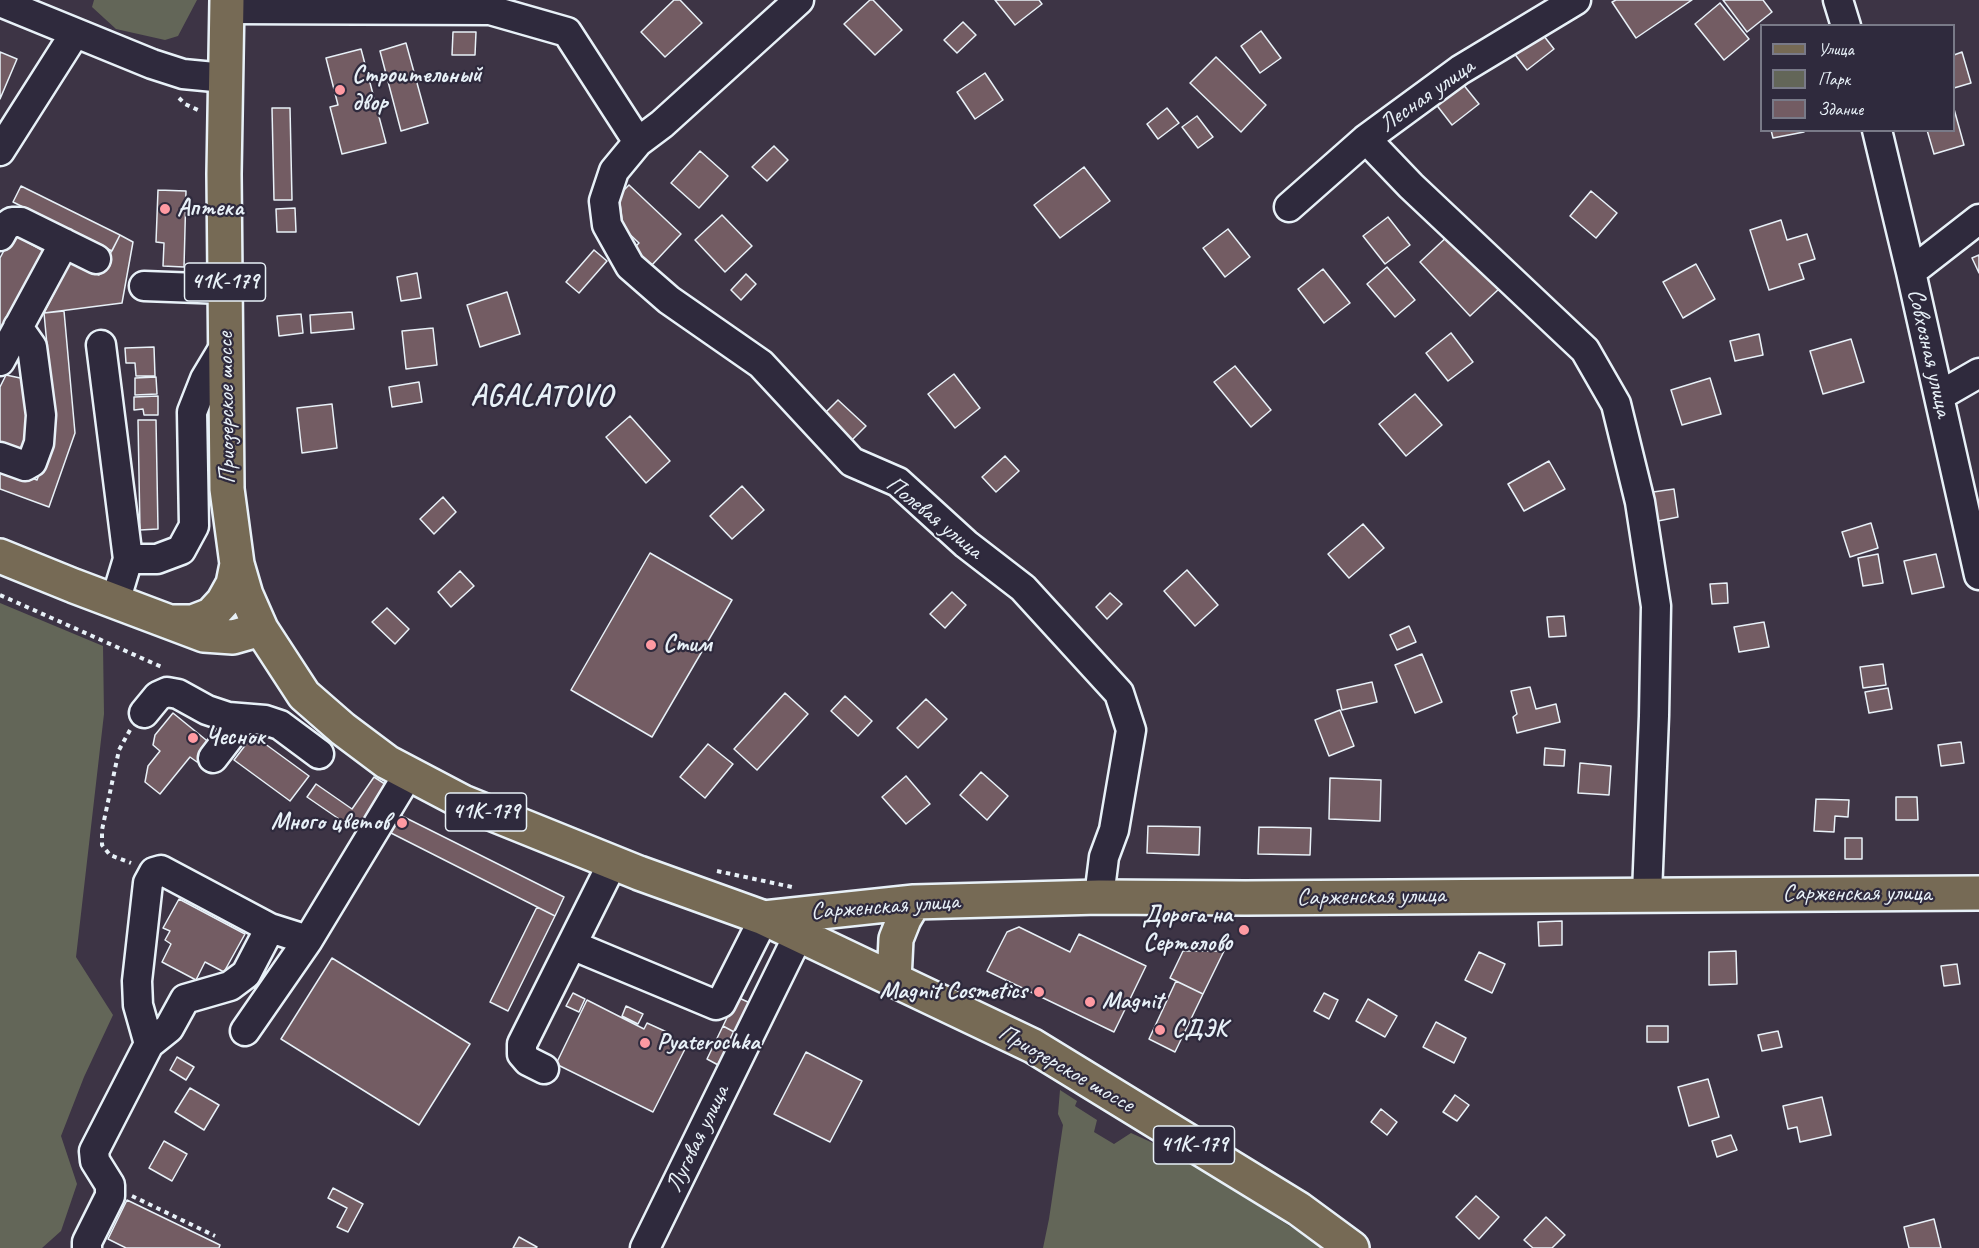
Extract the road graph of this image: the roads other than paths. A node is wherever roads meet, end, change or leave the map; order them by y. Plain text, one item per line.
1 (799, 0) edge
2 (1576, 0) edge
3 (1838, 0) edge
4 (0, 2) edge
5 (227, 5) edge
6 (494, 5) edge
7 (1845, 24) edge
8 (75, 33) junction
9 (225, 78) junction
10 (1877, 132) edge
11 (1366, 139) junction
12 (638, 142) junction
13 (0, 150) edge
14 (1289, 207) dead end
15 (1979, 219) edge
16 (0, 236) edge
17 (64, 243) junction
18 (96, 259) dead end
19 (1911, 272) junction
20 (144, 286) dead end
21 (225, 288) junction
22 (18, 327) junction
23 (226, 344) junction
24 (101, 345) dead end
25 (0, 361) edge
26 (1979, 373) edge
27 (1939, 396) junction
28 (0, 457) edge
29 (0, 556) edge
30 (128, 559) junction
31 (237, 564) junction
32 (1979, 575) edge
33 (115, 602) junction
34 (168, 622) junction
35 (261, 629) junction
36 (304, 695) junction
37 (144, 713) road end
38 (243, 720) junction
39 (280, 725) junction
40 (319, 754) dead end
41 (213, 758) dead end
42 (409, 773) junction
43 (613, 862) junction
44 (1979, 893) edge
45 (1647, 894) junction
46 (1099, 897) junction
47 (914, 902) junction
48 (764, 918) junction
49 (270, 928) junction
50 (799, 934) junction
51 (308, 940) junction
52 (572, 945) junction
53 (894, 980) junction
54 (245, 1031) dead end
55 (149, 1044) junction
56 (544, 1069) dead end
57 (87, 1248) edge
58 (645, 1248) edge
59 (1353, 1248) edge

1 - 12 street, Полевая улица
2 - 11 street, Лесная улица
3 - 7 street
4 - 8 street
5 - 6 street
5 - 9 main road, Приозерское шоссе / 41К-179
6 - 12 street
8 - 9 street
8 - 13 street
9 - 21 main road, Приозерское шоссе / 41К-179
10 - 19 street, Совхозная улица
11 - 14 street, Лесная улица
11 - 45 street
12 - 46 street, Полевая улица
15 - 19 street
16 - 17 street
17 - 18 street
17 - 22 street
19 - 27 street, Совхозная улица
20 - 21 street
21 - 23 main road, Приозерское шоссе / 41К-179
22 - 25 street
22 - 28 street
23 - 30 street
23 - 31 main road, Приозерское шоссе / 41К-179
24 - 30 street
26 - 27 street
27 - 32 street, Совхозная улица
29 - 33 main road
30 - 33 street
31 - 34 main road
31 - 35 main road, 41К-179
33 - 34 main road
34 - 35 main road
35 - 36 main road, 41К-179
36 - 39 street
36 - 42 main road, 41К-179
37 - 38 street
38 - 39 street
38 - 41 street
39 - 40 street
42 - 43 main road, 41К-179
42 - 51 street
43 - 48 main road, 41К-179
43 - 52 street
44 - 45 main road, Сарженская улица
45 - 46 main road, Сарженская улица
46 - 47 main road, Сарженская улица
47 - 48 main road, Сарженская улица
47 - 53 main road
48 - 50 main road, Приозерское шоссе / 41К-179
48 - 52 street
49 - 51 street
49 - 55 street
49 - 55 street
50 - 53 main road, Приозерское шоссе / 41К-179
50 - 58 street, Луговая улица
51 - 54 street
52 - 56 street
53 - 59 main road, Приозерское шоссе / 41К-179
55 - 57 street

